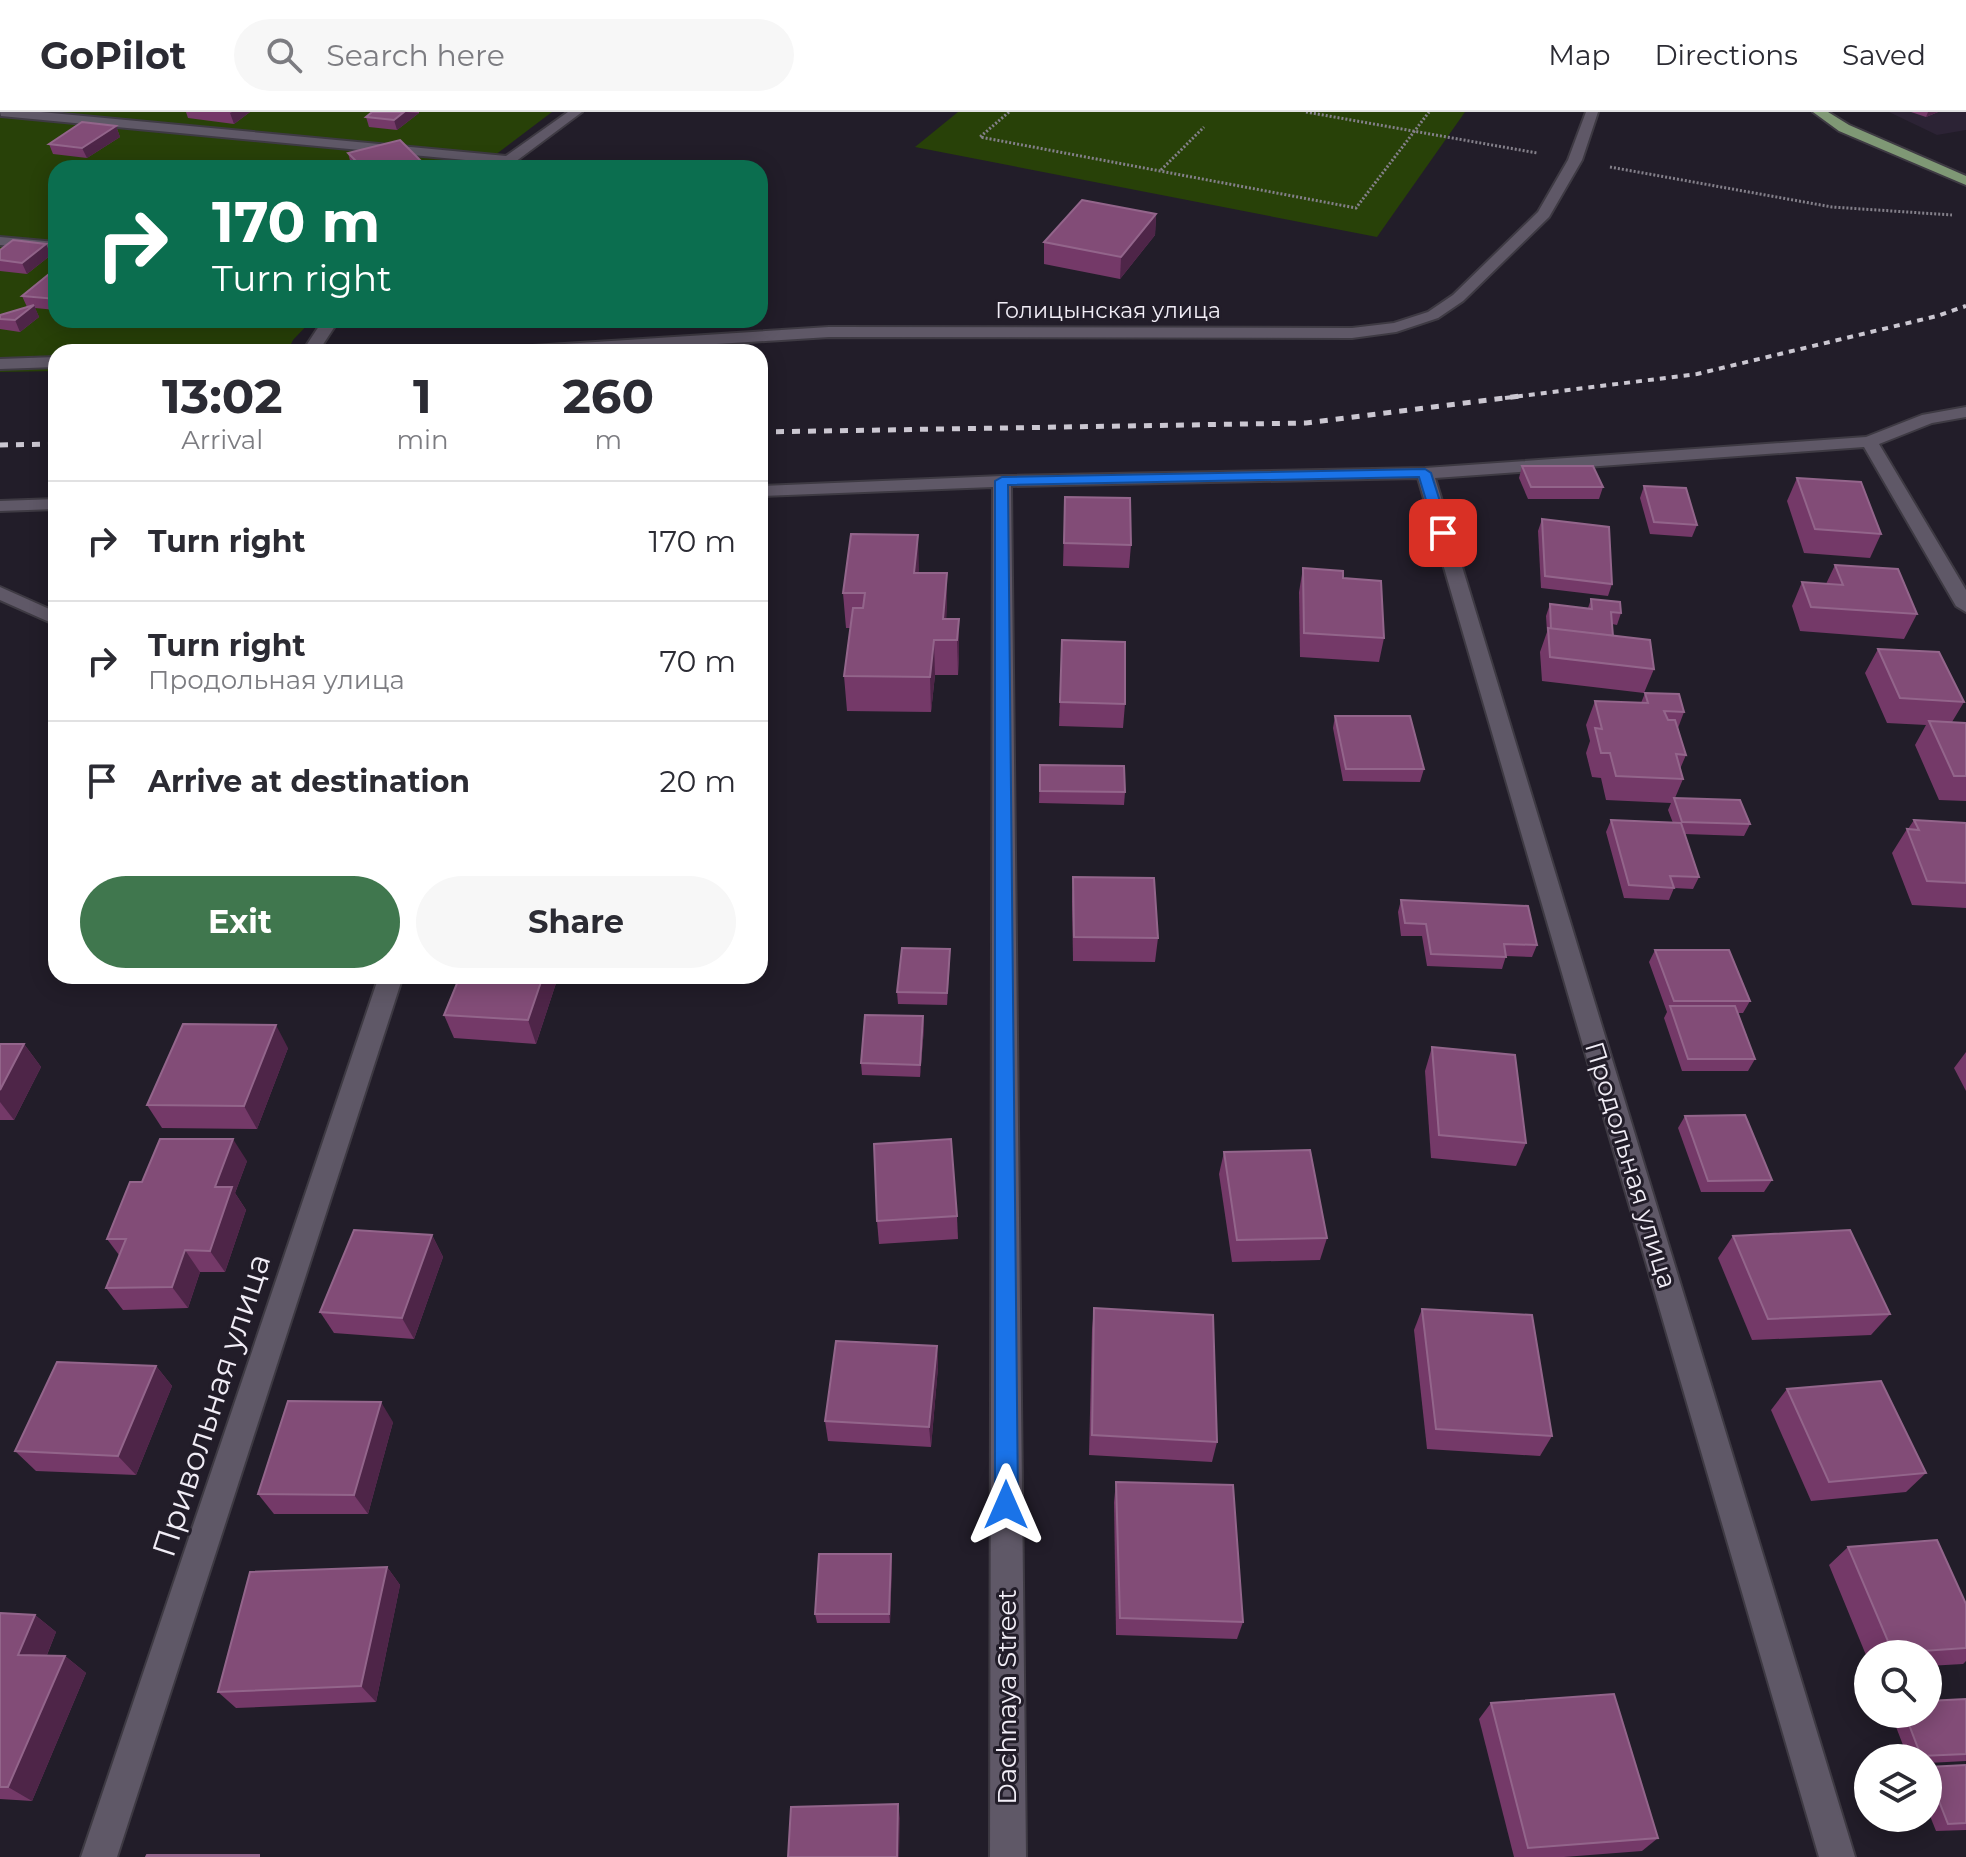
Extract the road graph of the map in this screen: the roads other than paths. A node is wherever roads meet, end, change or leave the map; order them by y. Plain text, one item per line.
1 (1, 112) edge
2 (576, 112) edge
3 (1592, 112) edge
4 (1819, 112) edge
5 (465, 160) edge
6 (510, 160) edge
7 (1959, 178) edge
8 (0, 241) edge
9 (48, 245) edge
10 (642, 344) edge
11 (48, 362) edge
12 (0, 364) edge
13 (1966, 412) edge
14 (1869, 442) junction
15 (1425, 473) junction
16 (1002, 481) junction
17 (768, 491) edge
18 (48, 504) edge
19 (0, 506) edge
20 (0, 593) edge
21 (1966, 606) edge
22 (48, 615) edge
23 (388, 984) edge
24 (99, 1857) edge
25 (1008, 1857) edge
26 (1837, 1857) edge

1 - 5 street
2 - 6 street
3 - 10 street, Голицынская улица
4 - 7 main road
8 - 9 street
11 - 12 street
13 - 14 street
14 - 15 street
14 - 21 street
15 - 16 street
15 - 26 street, Продольная улица
16 - 17 street
16 - 25 street, Dachnaya Street
18 - 19 street
20 - 22 street
23 - 24 street, Привольная улица

